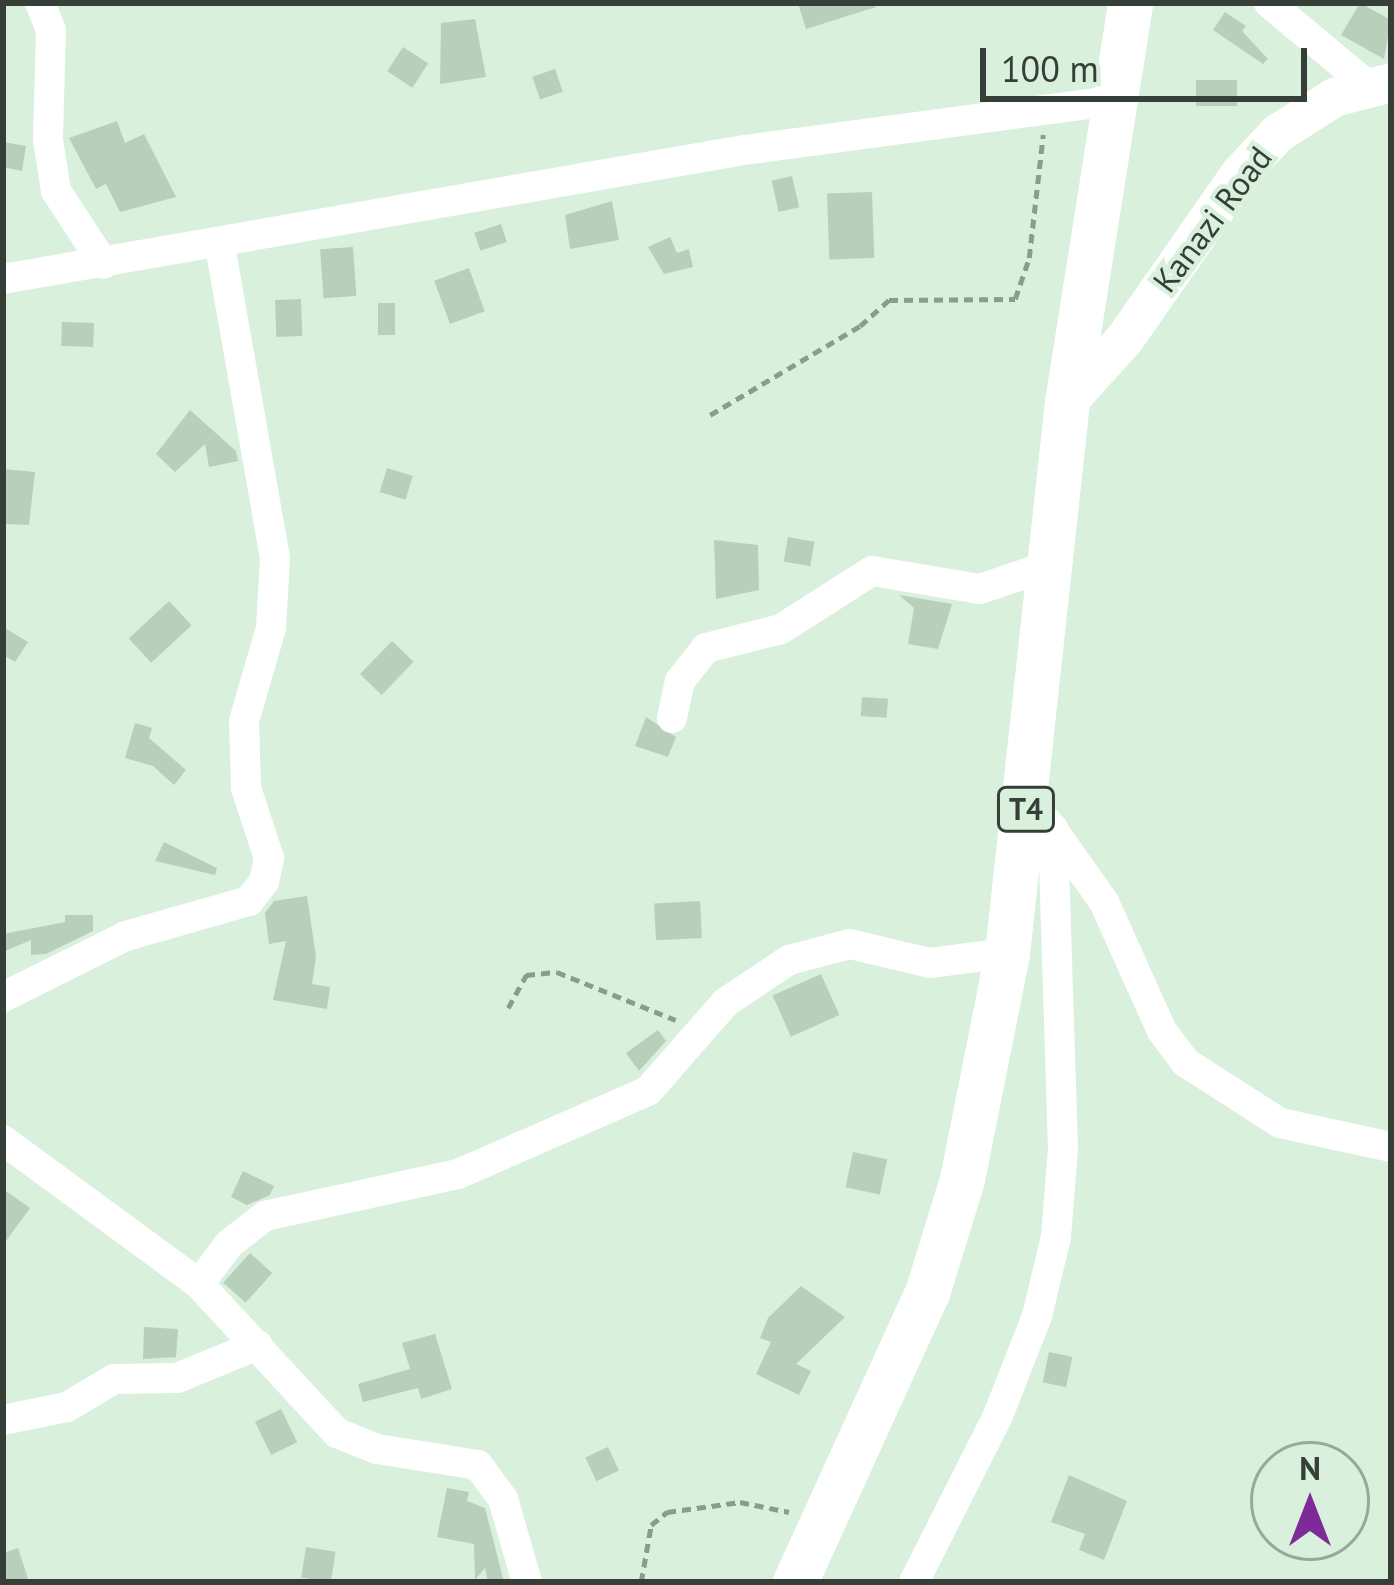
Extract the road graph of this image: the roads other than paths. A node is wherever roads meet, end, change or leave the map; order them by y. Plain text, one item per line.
1 (40, 3) edge
2 (1130, 3) edge
3 (1269, 3) edge
4 (1379, 83) edge
5 (1112, 101) junction
6 (220, 245) junction
7 (104, 264) junction
8 (3, 279) edge
9 (1067, 403) junction
10 (1051, 565) junction
11 (672, 718) dead end
12 (1040, 814) junction
13 (1007, 952) junction
14 (3, 997) edge
15 (3, 1140) edge
16 (1391, 1147) edge
17 (199, 1284) junction
18 (258, 1345) junction
19 (3, 1420) edge
20 (527, 1582) edge
21 (795, 1582) edge
22 (914, 1582) edge

1 - 7 street
2 - 5 highway, T4
3 - 4 street
4 - 9 main road, Kanazi Road
5 - 6 street
5 - 9 highway, T4
6 - 7 street
6 - 14 street
7 - 8 street
9 - 10 highway, T4
10 - 11 street
10 - 12 highway, T4
12 - 13 highway, T4
12 - 16 street
12 - 22 street
13 - 17 street
13 - 21 highway, T4
15 - 17 street
17 - 18 street
18 - 19 street
18 - 20 street

